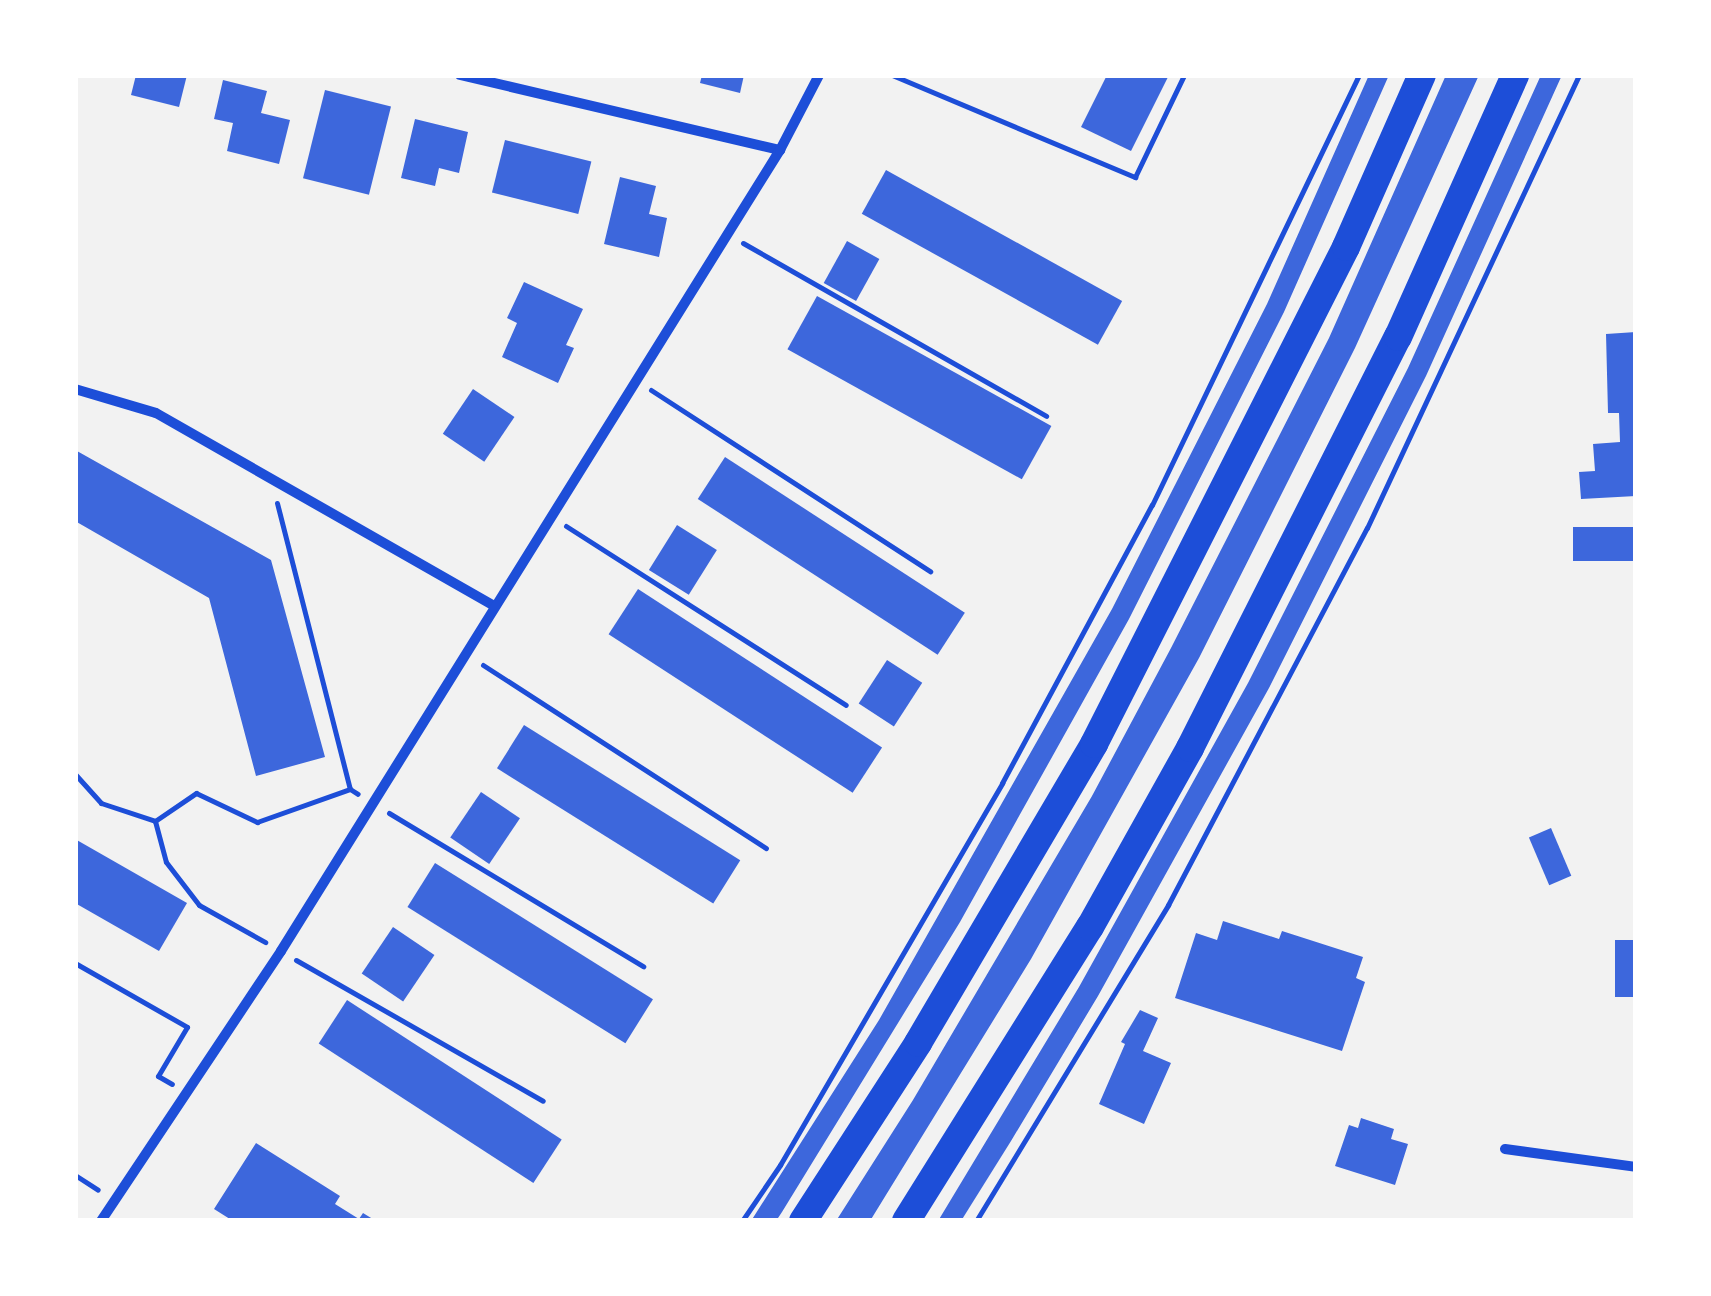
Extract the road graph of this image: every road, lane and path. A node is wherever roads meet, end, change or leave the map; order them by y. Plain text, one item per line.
1 (460, 75) edge
2 (818, 75) edge
3 (892, 75) edge
4 (1184, 75) edge
5 (1359, 75) edge
6 (1422, 75) edge
7 (1515, 75) edge
8 (1579, 75) edge
9 (780, 150) junction
10 (728, 234) junction
11 (636, 380) junction
12 (75, 389) edge
13 (1046, 416) dead end
14 (551, 516) junction
15 (930, 570) dead end
16 (494, 606) junction
17 (465, 654) junction
18 (846, 705) dead end
19 (75, 774) edge
20 (350, 789) dead end
21 (155, 822) junction
22 (766, 848) dead end
23 (281, 952) junction
24 (75, 963) edge
25 (189, 1093) junction
26 (542, 1101) dead end
27 (1505, 1149) dead end
28 (1636, 1167) edge
29 (75, 1175) edge
30 (114, 1201) junction
31 (101, 1221) edge
32 (742, 1221) edge
33 (803, 1221) edge
34 (906, 1221) edge
35 (976, 1221) edge

1 - 9 street
2 - 9 street
3 - 4 path
5 - 32 path
6 - 33 highway
7 - 34 highway
8 - 35 path
9 - 10 street
10 - 11 street
10 - 13 path
11 - 14 street
11 - 15 path
12 - 16 street
14 - 16 street
14 - 18 path
16 - 17 street
17 - 22 path
17 - 23 street
19 - 21 path
20 - 21 path
21 - 23 path
23 - 25 street
23 - 26 path
24 - 25 path
25 - 30 street
27 - 28 street
29 - 30 path
30 - 31 street

